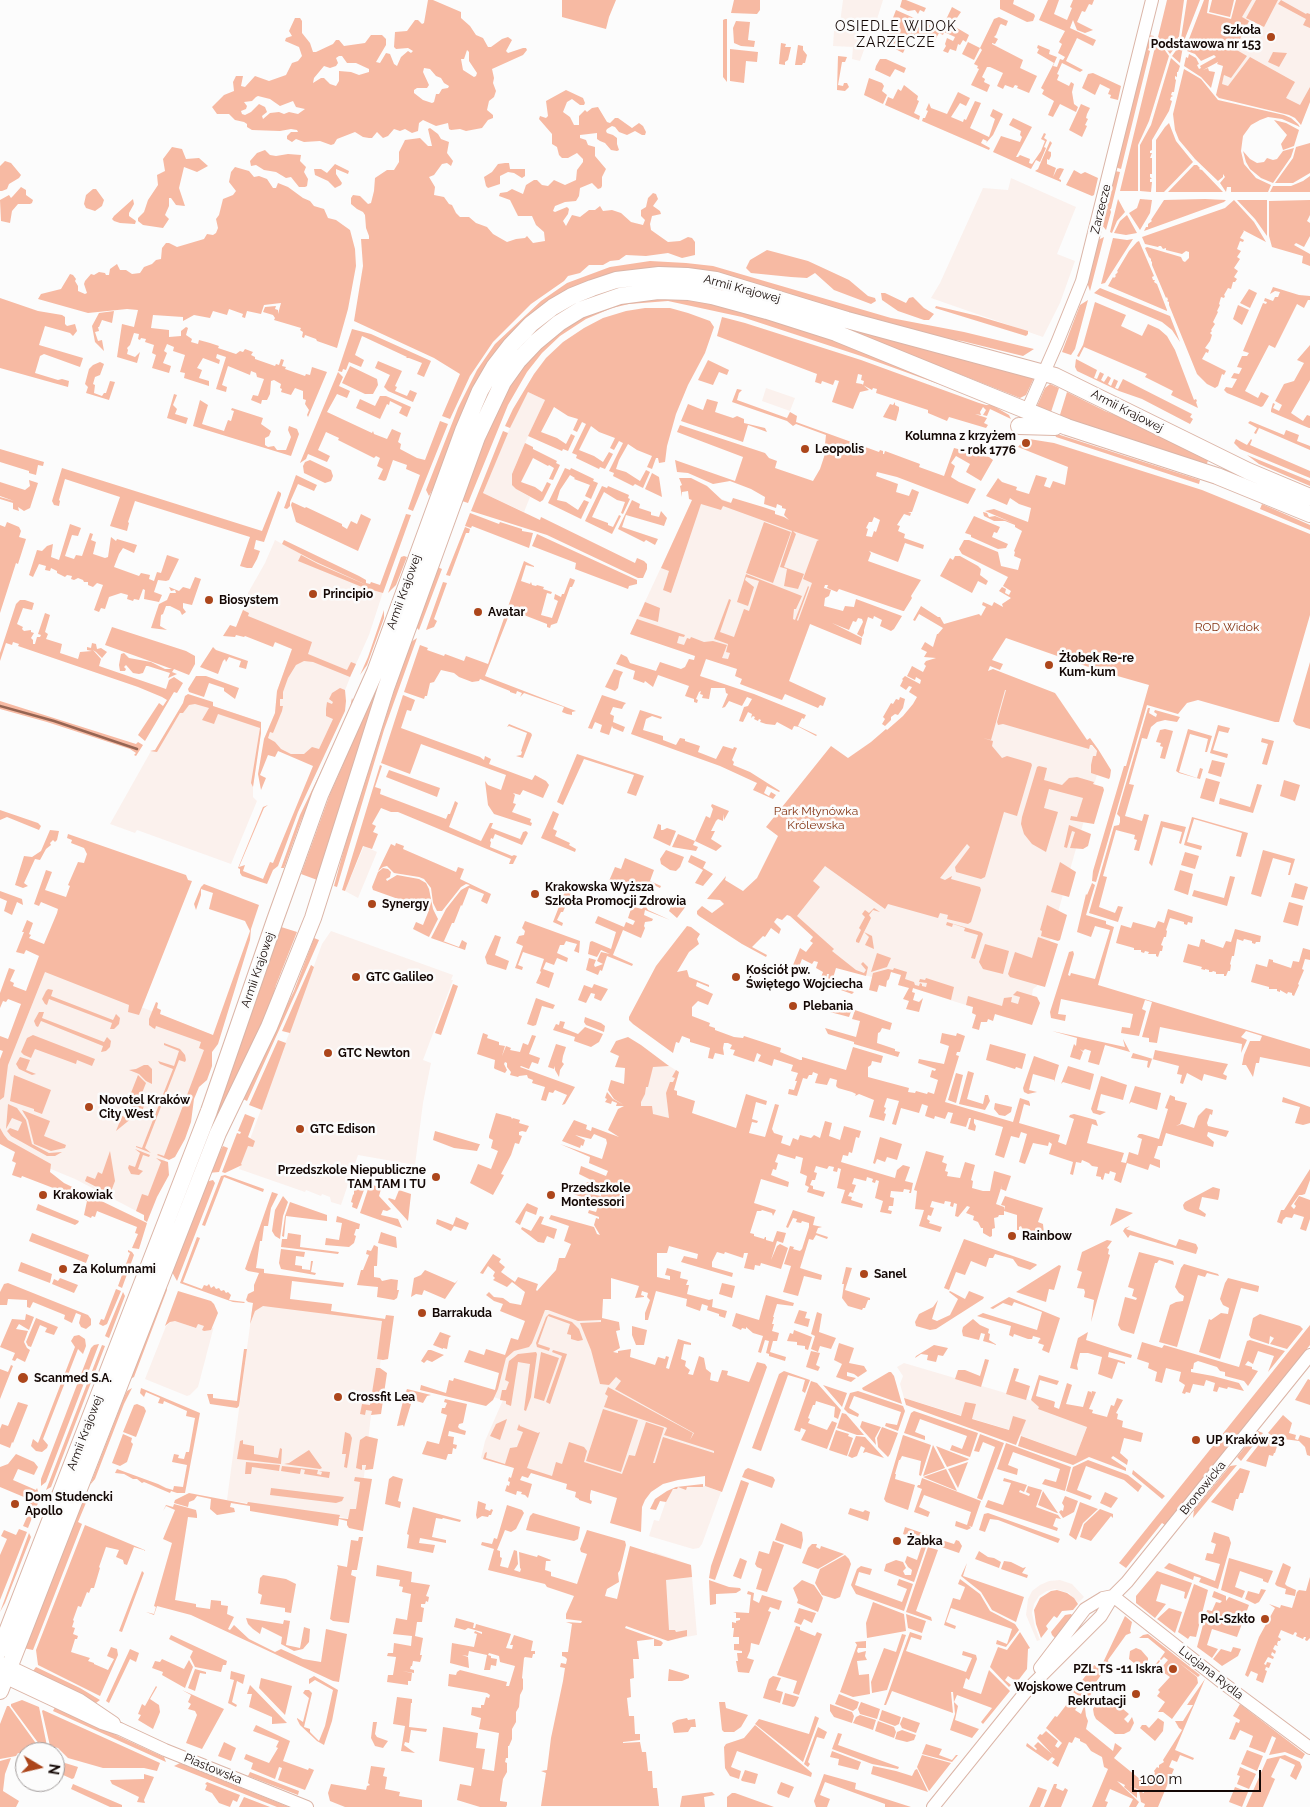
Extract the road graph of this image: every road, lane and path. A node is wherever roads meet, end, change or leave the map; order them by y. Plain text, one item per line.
1 (1152, 0) edge
2 (1044, 372) junction
3 (1027, 411) junction
4 (1019, 426) dead end
5 (1067, 427) junction
6 (1310, 498) edge
7 (1310, 514) edge
8 (1310, 1355) edge
9 (1113, 1596) junction
10 (0, 1650) edge
11 (3, 1674) edge
12 (1310, 1748) edge
13 (307, 1807) edge
14 (933, 1807) edge

1 - 2 street, Zarzecze
2 - 3 street, Zarzecze
2 - 6 main road, Armii Krajowej
2 - 10 main road, Armii Krajowej
3 - 5 main road, Armii Krajowej
3 - 11 main road, Armii Krajowej
4 - 5 main road
5 - 7 main road, Armii Krajowej
8 - 9 street, Bronowicka
9 - 12 street, Lucjana Rydla
9 - 14 street, Bronowicka
11 - 13 street, Piastowska

